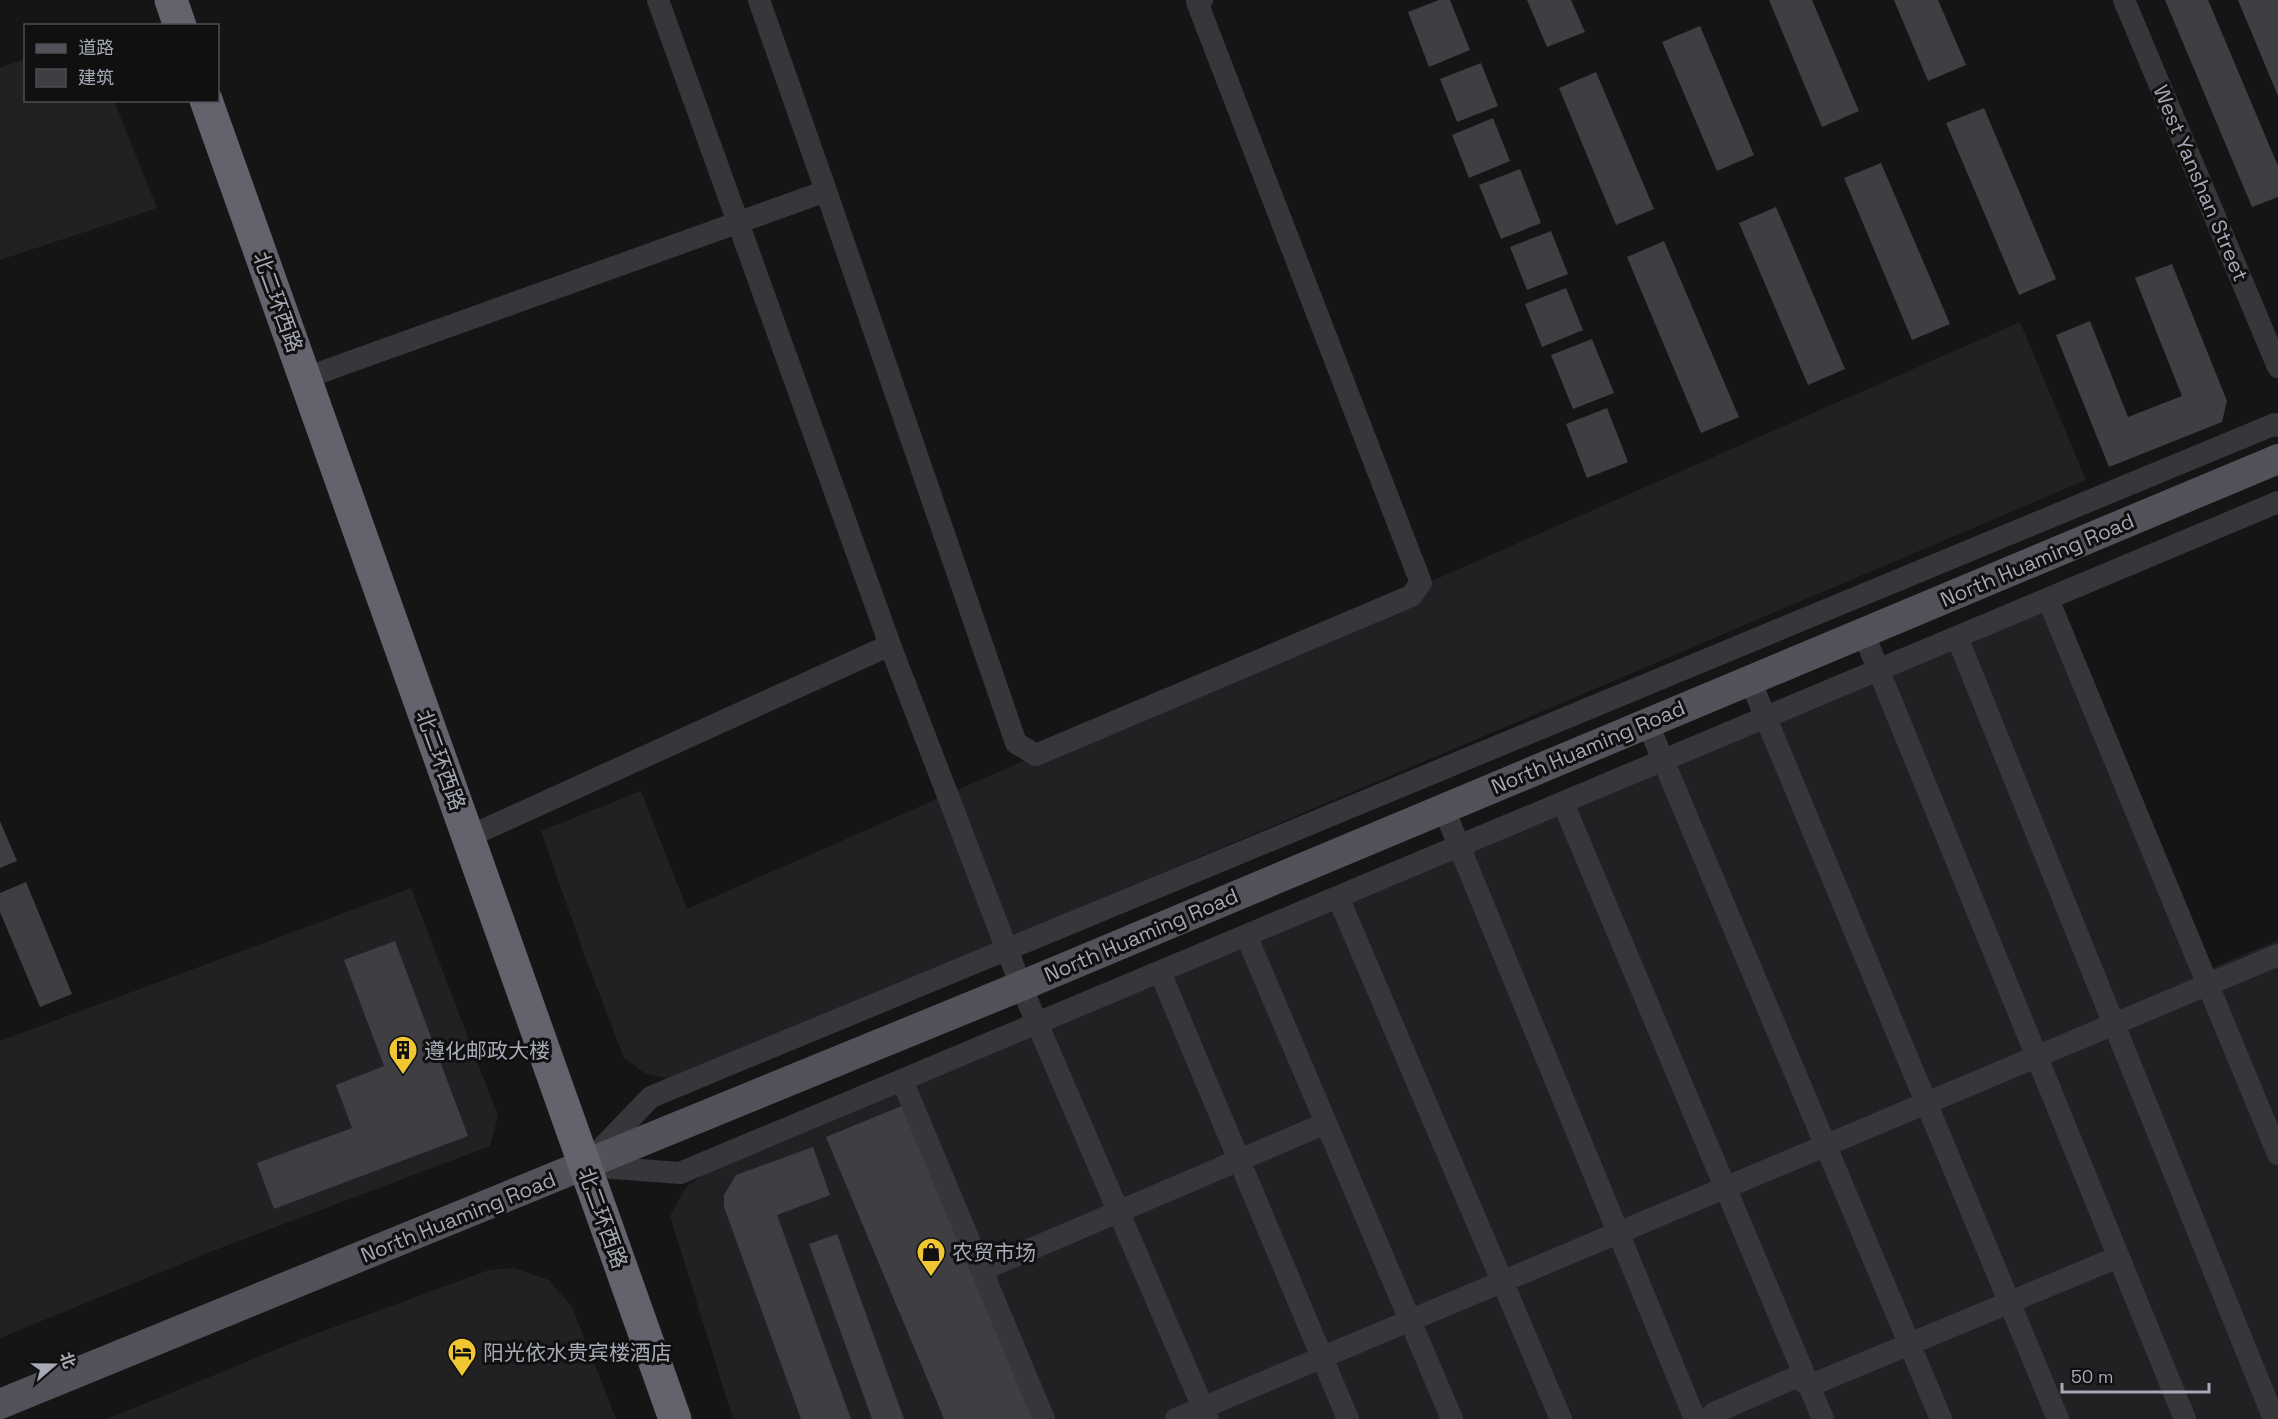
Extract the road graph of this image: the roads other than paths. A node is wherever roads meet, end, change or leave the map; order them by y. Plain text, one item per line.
1 (171, 0) edge
2 (658, 0) edge
3 (759, 0) edge
4 (1202, 0) edge
5 (2124, 0) edge
6 (179, 24) edge
7 (207, 102) edge
8 (826, 191) junction
9 (739, 223) junction
10 (2278, 367) edge
11 (305, 378) junction
12 (2278, 426) edge
13 (2278, 459) edge
14 (2278, 502) edge
15 (2048, 599) junction
16 (1863, 632) junction
17 (1957, 637) junction
18 (890, 645) junction
19 (1878, 670) junction
20 (1750, 680) junction
21 (1766, 718) junction
22 (1647, 722) junction
23 (1664, 760) junction
24 (1563, 803) junction
25 (1443, 807) junction
26 (468, 837) junction
27 (1459, 846) junction
28 (1338, 897) junction
29 (1246, 935) junction
30 (1006, 949) junction
31 (2278, 955) edge
32 (1160, 972) junction
33 (2208, 985) junction
34 (1021, 986) junction
35 (1037, 1024) junction
36 (2114, 1024) junction
37 (2037, 1057) junction
38 (902, 1080) junction
39 (1926, 1103) junction
40 (1326, 1123) junction
41 (1826, 1145) junction
42 (2278, 1154) edge
43 (1239, 1160) junction
44 (585, 1166) junction
45 (1725, 1188) junction
46 (1118, 1212) junction
47 (1618, 1233) junction
48 (2118, 1257) junction
49 (982, 1270) junction
50 (1503, 1282) junction
51 (2009, 1302) junction
52 (1410, 1320) junction
53 (1909, 1344) junction
54 (1322, 1357) junction
55 (1809, 1386) junction
56 (0, 1404) edge
57 (1205, 1413) edge
58 (675, 1419) edge
59 (1044, 1419) edge
60 (1176, 1419) edge
61 (1348, 1419) edge
62 (1452, 1419) edge
63 (1561, 1419) edge
64 (1695, 1419) edge
65 (1709, 1419) edge
66 (1823, 1419) edge
67 (1941, 1419) edge
68 (2058, 1419) edge
69 (2185, 1419) edge
70 (2274, 1419) edge

1 - 6 highway
2 - 9 street
3 - 8 street
4 - 8 street
5 - 10 street, West Yanshan Street
7 - 11 highway, 北二环西路
8 - 9 street
9 - 11 street
9 - 18 street
11 - 26 highway, 北二环西路
12 - 30 street
13 - 16 main road, North Huaming Road
14 - 15 street
15 - 17 street
15 - 33 street
16 - 19 street
16 - 20 main road, North Huaming Road
17 - 19 street
17 - 36 street
18 - 26 street
18 - 30 street
19 - 21 street
19 - 37 street
20 - 21 street
20 - 22 main road, North Huaming Road
21 - 23 street
21 - 39 street
22 - 23 street
22 - 25 main road, North Huaming Road
23 - 24 street
23 - 41 street
24 - 27 street
24 - 45 street
25 - 27 street
25 - 34 main road, North Huaming Road
26 - 44 highway, 北二环西路
27 - 28 street
27 - 47 street
28 - 29 street
28 - 50 street
29 - 32 street
29 - 40 street
30 - 34 street
30 - 44 street
31 - 33 street
32 - 35 street
32 - 43 street
33 - 36 street
33 - 42 street
34 - 35 street
34 - 44 main road, North Huaming Road
35 - 38 street
35 - 46 street
36 - 37 street
36 - 70 street
37 - 39 street
37 - 48 street
38 - 44 street
38 - 49 street
39 - 41 street
39 - 51 street
40 - 43 street
40 - 52 street
41 - 45 street
41 - 53 street
43 - 46 street
43 - 54 street
44 - 56 main road, North Huaming Road
44 - 58 highway, 北二环西路
45 - 47 street
45 - 55 street
46 - 49 street
46 - 57 street
47 - 50 street
47 - 64 street
48 - 51 street
48 - 69 street
49 - 59 street
50 - 52 street
50 - 63 street
51 - 53 street
51 - 68 street
52 - 54 street
52 - 62 street
53 - 55 street
53 - 67 street
54 - 57 street
54 - 61 street
55 - 65 street
55 - 66 street
57 - 60 street

